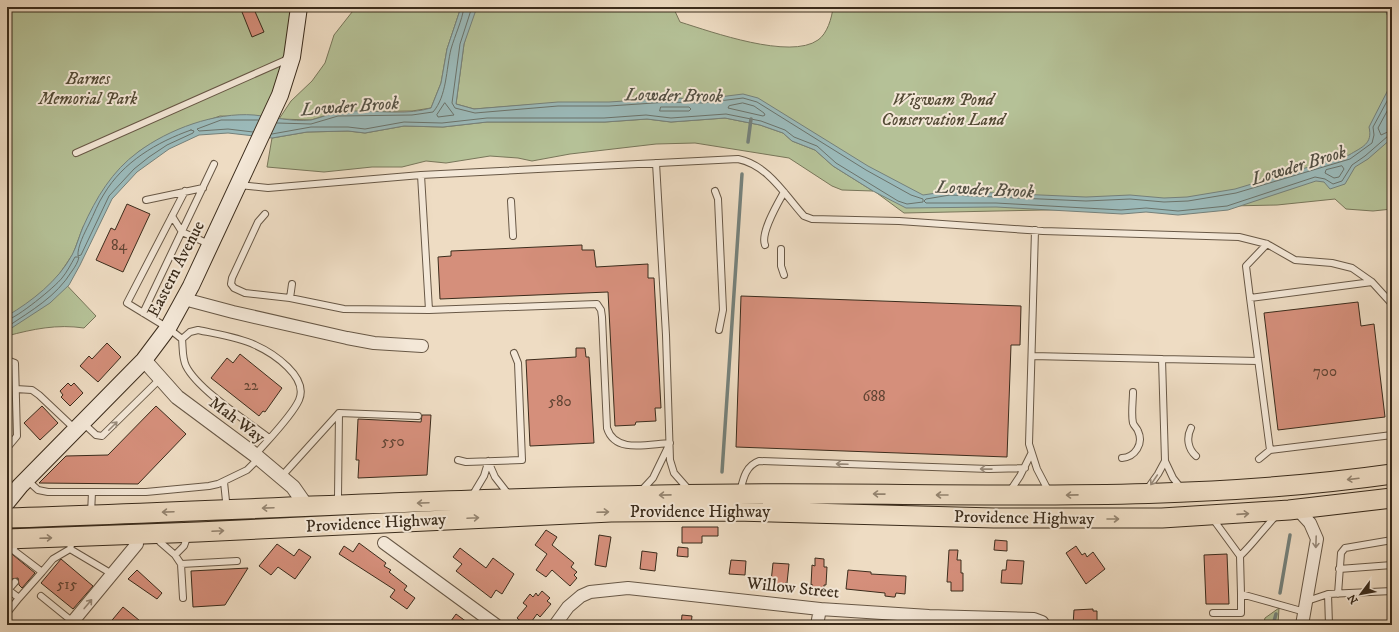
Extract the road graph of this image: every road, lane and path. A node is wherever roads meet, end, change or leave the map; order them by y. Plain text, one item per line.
1 (299, 7) edge
2 (292, 58) junction
3 (76, 153) dead end
4 (656, 163) junction
5 (214, 164) dead end
6 (421, 175) junction
7 (239, 185) junction
8 (203, 188) junction
9 (185, 191) junction
10 (715, 191) dead end
11 (784, 192) junction
12 (146, 200) dead end
13 (511, 201) dead end
14 (265, 214) dead end
15 (172, 216) junction
16 (1035, 230) junction
17 (182, 232) junction
18 (513, 236) dead end
19 (211, 244) junction
20 (1267, 244) junction
21 (765, 245) dead end
22 (781, 248) dead end
23 (784, 275) dead end
24 (1372, 282) junction
25 (292, 284) dead end
26 (290, 298) junction
27 (1250, 298) junction
28 (184, 299) junction
29 (1392, 304) edge
30 (429, 310) junction
31 (143, 313) junction
32 (168, 328) junction
33 (718, 330) dead end
34 (182, 339) junction
35 (422, 346) dead end
36 (514, 353) dead end
37 (1032, 356) junction
38 (1162, 359) junction
39 (7, 360) edge
40 (144, 360) junction
41 (1258, 361) junction
42 (160, 379) junction
43 (16, 389) junction
44 (1133, 392) dead end
45 (339, 413) junction
46 (418, 416) dead end
47 (79, 426) junction
48 (1190, 428) dead end
49 (1392, 435) edge
50 (269, 438) junction
51 (670, 443) junction
52 (8, 445) edge
53 (1270, 450) junction
54 (1031, 454) junction
55 (1196, 456) dead end
56 (257, 457) junction
57 (1122, 458) dead end
58 (1259, 459) dead end
59 (458, 460) dead end
60 (488, 461) junction
61 (1165, 461) junction
62 (1025, 468) junction
63 (1392, 474) edge
64 (281, 477) junction
65 (26, 480) junction
66 (224, 482) junction
67 (92, 492) junction
68 (1184, 493) junction
69 (740, 494) junction
70 (1139, 494) junction
71 (695, 495) junction
72 (1007, 495) junction
73 (1050, 495) junction
74 (637, 496) junction
75 (1392, 498) edge
76 (519, 500) junction
77 (7, 502) edge
78 (466, 502) junction
79 (341, 506) junction
80 (307, 507) junction
81 (230, 510) junction
82 (1290, 510) junction
83 (91, 515) junction
84 (1211, 516) junction
85 (7, 518) edge
86 (189, 533) junction
87 (1392, 540) edge
88 (160, 542) dead end
89 (71, 543) junction
90 (384, 543) dead end
91 (137, 544) dead end
92 (15, 549) edge
93 (175, 555) junction
94 (1240, 556) junction
95 (237, 561) dead end
96 (181, 564) junction
97 (1392, 565) edge
98 (1339, 569) junction
99 (42, 572) junction
100 (112, 574) junction
101 (15, 582) dead end
102 (8, 589) edge
103 (1392, 591) edge
104 (1241, 594) junction
105 (1328, 594) junction
106 (1338, 594) junction
107 (41, 596) dead end
108 (19, 598) junction
109 (184, 598) dead end
110 (1306, 606) junction
111 (820, 609) junction
112 (7, 613) edge
113 (1213, 613) dead end
114 (929, 620) edge
115 (71, 623) edge
116 (1043, 623) edge
117 (496, 625) edge
118 (555, 625) edge
119 (817, 625) edge
120 (1302, 625) edge
121 (1329, 625) edge

1 - 2 main road, Eastern Avenue
2 - 3 lane
2 - 7 main road, Eastern Avenue
4 - 6 lane
4 - 11 lane
4 - 51 lane
5 - 8 lane
6 - 7 lane
6 - 30 lane
7 - 19 main road, Eastern Avenue
8 - 9 lane
8 - 17 lane
9 - 12 lane
9 - 15 lane
10 - 33 lane
11 - 16 lane
11 - 21 lane
13 - 18 lane
14 - 26 lane
15 - 17 lane
15 - 31 lane
16 - 20 lane
16 - 37 lane
17 - 19 lane
17 - 31 lane
19 - 28 main road, Eastern Avenue
20 - 24 lane
20 - 27 lane
22 - 23 lane
24 - 27 lane
24 - 29 lane
25 - 26 lane
26 - 30 lane
27 - 41 lane
28 - 32 main road, Eastern Avenue
28 - 35 street
30 - 51 lane
31 - 32 lane
32 - 34 lane
32 - 40 main road, Eastern Avenue
34 - 50 lane
34 - 50 lane
36 - 60 lane
37 - 38 lane
37 - 54 lane
38 - 41 lane
38 - 61 lane
39 - 43 lane
40 - 42 street, Mah Way
40 - 47 main road, Eastern Avenue
41 - 53 lane
47 -> 42 lane
42 - 56 street, Mah Way
43 - 47 lane
43 - 52 lane
44 - 57 lane
45 - 46 lane
45 - 64 lane
45 - 79 lane
47 - 65 main road, Eastern Avenue
48 - 55 lane
49 - 53 lane
50 - 56 lane
51 - 71 lane
51 - 74 lane
53 - 58 lane
54 - 62 lane
54 - 73 lane
56 - 64 street, Mah Way
56 - 66 lane
59 - 60 lane
60 - 76 lane
60 - 78 lane
61 - 68 lane
61 -> 70 lane
62 -> 69 lane
62 - 72 lane
63 -> 68 highway, Providence Highway
64 - 80 street, Mah Way
65 - 67 lane
65 - 77 main road, Eastern Avenue
66 - 67 lane
66 - 81 lane
67 - 83 lane
68 - 70 highway, Providence Highway
69 - 71 highway, Providence Highway
72 -> 69 highway, Providence Highway
70 -> 73 highway, Providence Highway
71 -> 74 highway, Providence Highway
72 - 73 highway, Providence Highway
74 - 76 highway, Providence Highway
75 - 82 highway, Providence Highway
76 - 78 highway, Providence Highway
78 -> 79 highway, Providence Highway
79 - 80 highway, Providence Highway
80 -> 81 highway, Providence Highway
81 -> 83 highway, Providence Highway
84 -> 82 highway, Providence Highway
82 - 94 lane
82 -> 110 street
83 - 85 highway, Providence Highway
86 -> 84 highway, Providence Highway
84 - 94 lane
86 - 89 highway, Providence Highway
86 - 93 lane
87 - 98 lane
88 - 93 lane
92 -> 89 highway, Providence Highway
89 - 99 lane
89 - 100 lane
90 - 117 street
91 - 100 street
92 - 99 lane
93 - 96 lane
94 - 104 lane
95 - 96 lane
96 - 109 lane
97 - 98 lane
98 - 106 lane
99 - 108 lane
115 -> 100 street
101 - 102 lane
102 - 108 lane
103 - 106 lane
104 - 110 lane
104 - 113 lane
105 - 106 lane
105 - 110 lane
105 - 121 lane
107 - 115 lane
108 - 112 lane
110 - 120 street
111 - 114 street, Willow Street
111 - 118 street, Willow Street
111 - 119 street
114 - 116 street, Willow Street

